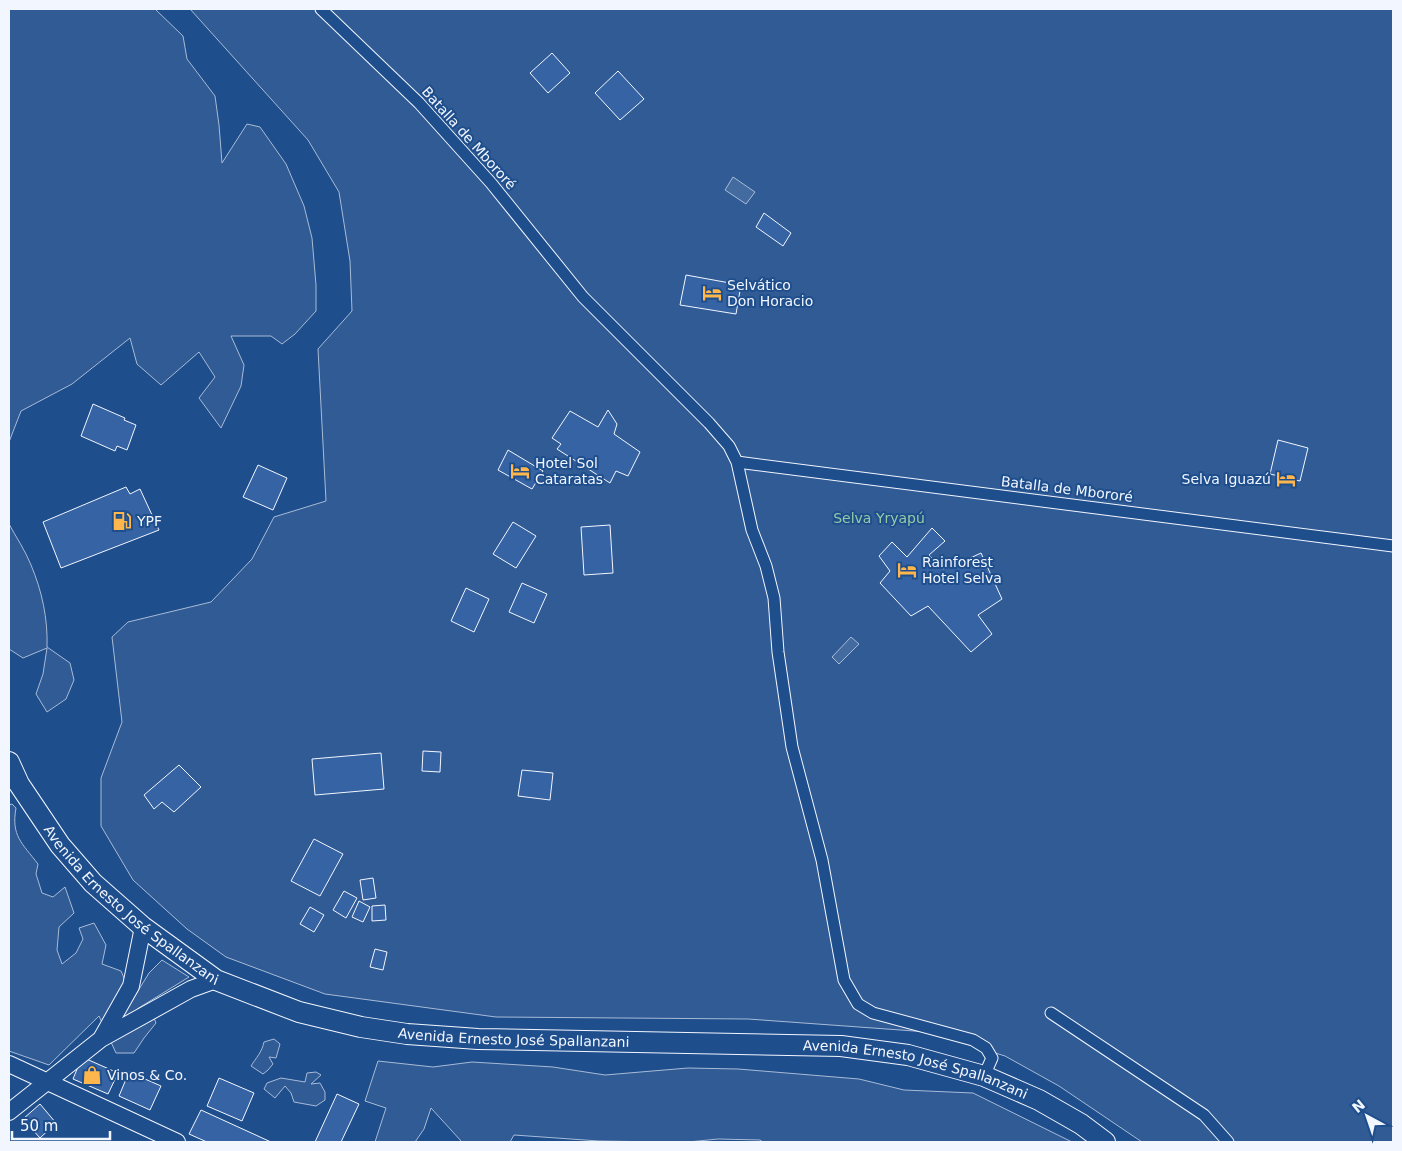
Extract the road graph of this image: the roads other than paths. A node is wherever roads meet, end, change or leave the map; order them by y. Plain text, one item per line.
1 (321, 9) edge
2 (736, 462) junction
3 (1393, 546) edge
4 (9, 762) edge
5 (143, 927) junction
6 (216, 980) junction
7 (1051, 1012) dead end
8 (101, 1039) junction
9 (9, 1064) edge
10 (984, 1076) junction
11 (46, 1081) junction
12 (9, 1112) edge
13 (177, 1142) edge
14 (1105, 1142) edge
15 (1228, 1142) edge

1 - 2 street, Batalla de Mbororé
2 - 3 street, Batalla de Mbororé
2 - 10 street, Batalla de Mbororé
4 - 5 highway, Avenida Ernesto José Spallanzani
5 - 6 highway, Avenida Ernesto José Spallanzani
5 - 8 main road
6 - 8 main road
6 - 10 highway, Avenida Ernesto José Spallanzani
7 - 15 street
8 - 11 main road
9 - 11 main road
10 - 14 highway, Avenida Ernesto José Spallanzani
11 - 12 main road
11 - 13 main road

